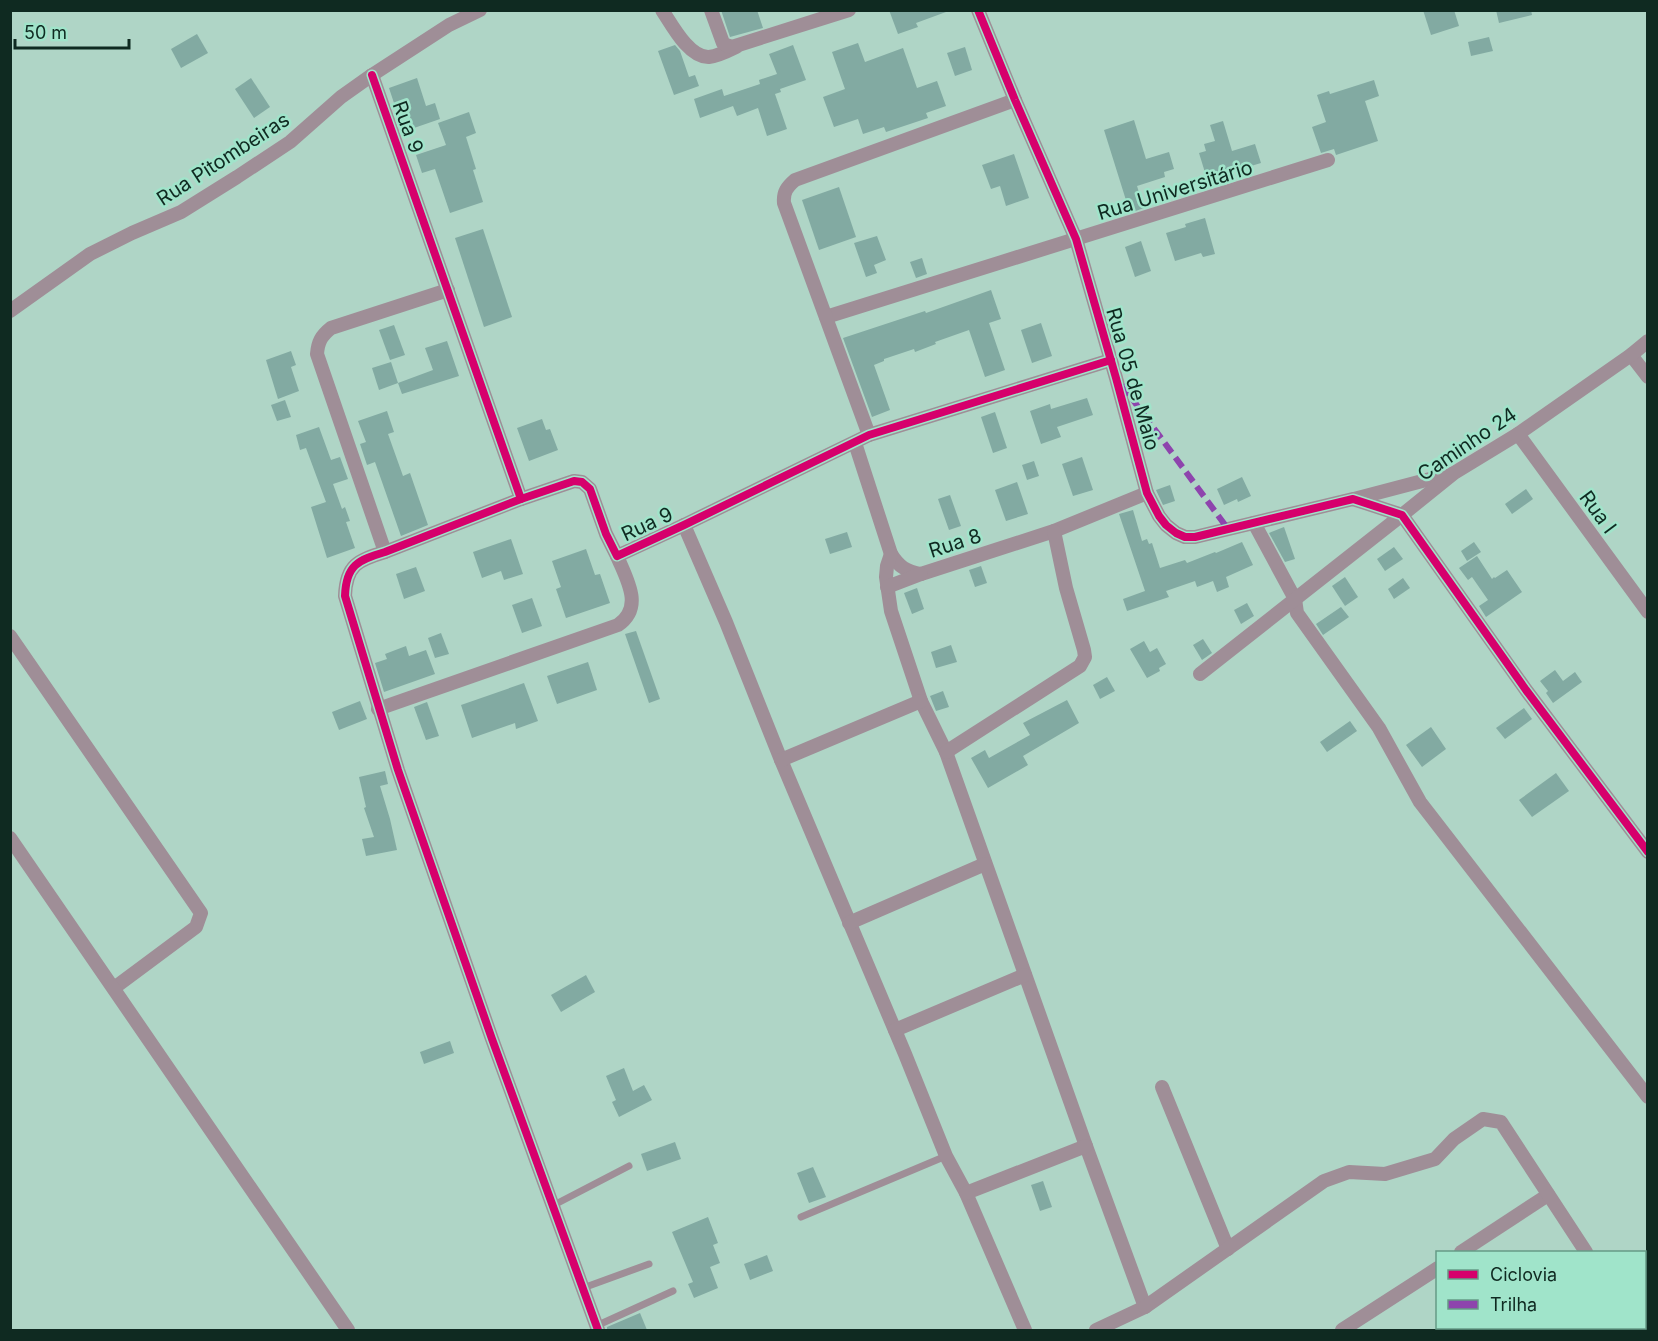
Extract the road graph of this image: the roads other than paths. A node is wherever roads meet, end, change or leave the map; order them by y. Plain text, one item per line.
1 (480, 10) edge
2 (662, 10) edge
3 (711, 10) edge
4 (849, 10) edge
5 (978, 10) edge
6 (736, 47) junction
7 (372, 75) junction
8 (1015, 100) junction
9 (1328, 160) dead end
10 (1076, 239) junction
11 (448, 290) junction
12 (10, 311) edge
13 (826, 317) junction
14 (1647, 341) edge
15 (1631, 355) junction
16 (1112, 360) junction
17 (1647, 377) edge
18 (1518, 434) junction
19 (869, 435) junction
20 (855, 443) junction
21 (1454, 472) junction
22 (1147, 493) junction
23 (521, 499) junction
24 (1353, 499) junction
25 (1402, 515) junction
26 (1254, 523) junction
27 (684, 525) junction
28 (1054, 531) junction
29 (385, 552) junction
30 (891, 554) junction
31 (617, 556) junction
32 (921, 574) junction
33 (887, 587) junction
34 (1295, 599) junction
35 (1647, 612) edge
36 (10, 636) edge
37 (1200, 674) dead end
38 (921, 701) junction
39 (378, 709) junction
40 (946, 752) junction
41 (781, 760) junction
42 (10, 838) edge
43 (1647, 852) edge
44 (985, 864) junction
45 (849, 923) junction
46 (1025, 975) junction
47 (114, 988) junction
48 (895, 1030) junction
49 (1162, 1087) dead end
50 (1647, 1097) edge
51 (1086, 1146) junction
52 (946, 1156) junction
53 (629, 1166) dead end
54 (966, 1193) junction
55 (1548, 1195) junction
56 (552, 1206) junction
57 (801, 1217) dead end
58 (1228, 1249) junction
59 (1463, 1251) edge
60 (1585, 1251) edge
61 (649, 1264) dead end
62 (1436, 1269) edge
63 (583, 1288) junction
64 (673, 1291) dead end
65 (1145, 1307) junction
66 (597, 1328) edge
67 (348, 1330) edge
68 (1025, 1330) edge
69 (1096, 1330) edge
70 (1342, 1330) edge

1 - 7 street, Rua Pitombeiras
2 - 6 street
3 - 6 street
4 - 6 street
5 - 8 street, Rua 05 de Maio
7 - 11 street, Rua 9
7 - 12 street, Rua Pitombeiras
8 - 10 street, Rua 05 de Maio
8 - 13 street
9 - 10 street, Rua Universitário
10 - 13 street, Rua Universitário
10 - 16 street, Rua 05 de Maio
11 - 23 street, Rua 9
11 - 29 street
13 - 19 street
14 - 15 street, Caminho 24
15 - 17 street
15 - 18 street, Caminho 24
16 - 19 street, Rua 9
16 - 22 street, Rua 05 de Maio
18 - 21 street, Caminho 24
18 - 35 street, Rua I
19 - 20 street, Rua 9
20 - 27 street, Rua 9
20 - 30 street
21 - 24 street, Rua 05 de Maio
21 - 25 street, Caminho 24
22 - 26 street, Rua 05 de Maio
22 - 28 street, Rua 8
23 - 29 street
23 - 31 street, Rua 9
24 - 25 street
24 - 26 street, Rua 05 de Maio
25 - 34 street, Caminho 24
25 - 43 street
26 - 34 street
27 - 31 street, Rua 9
27 - 41 street
28 - 32 street, Rua 8
28 - 40 street
29 - 39 street
30 - 32 street, Rua 8
30 - 33 street
31 - 39 street
32 - 33 street
33 - 38 street
34 - 37 street, Caminho 24
34 - 50 street
36 - 47 street
38 - 40 street
38 - 41 street
39 - 56 street
40 - 44 street
41 - 45 street
42 - 47 street
44 - 45 street
44 - 46 street
45 - 48 street
46 - 48 street
46 - 51 street
47 - 67 street
48 - 52 street
49 - 58 street
51 - 54 street
51 - 65 street
52 - 54 street
52 - 57 lane
53 - 56 lane
54 - 68 street
55 - 58 street
55 - 59 street
55 - 60 street
56 - 63 street
58 - 65 street
61 - 63 lane
62 - 70 street
63 - 66 street
64 - 66 lane
65 - 69 street

